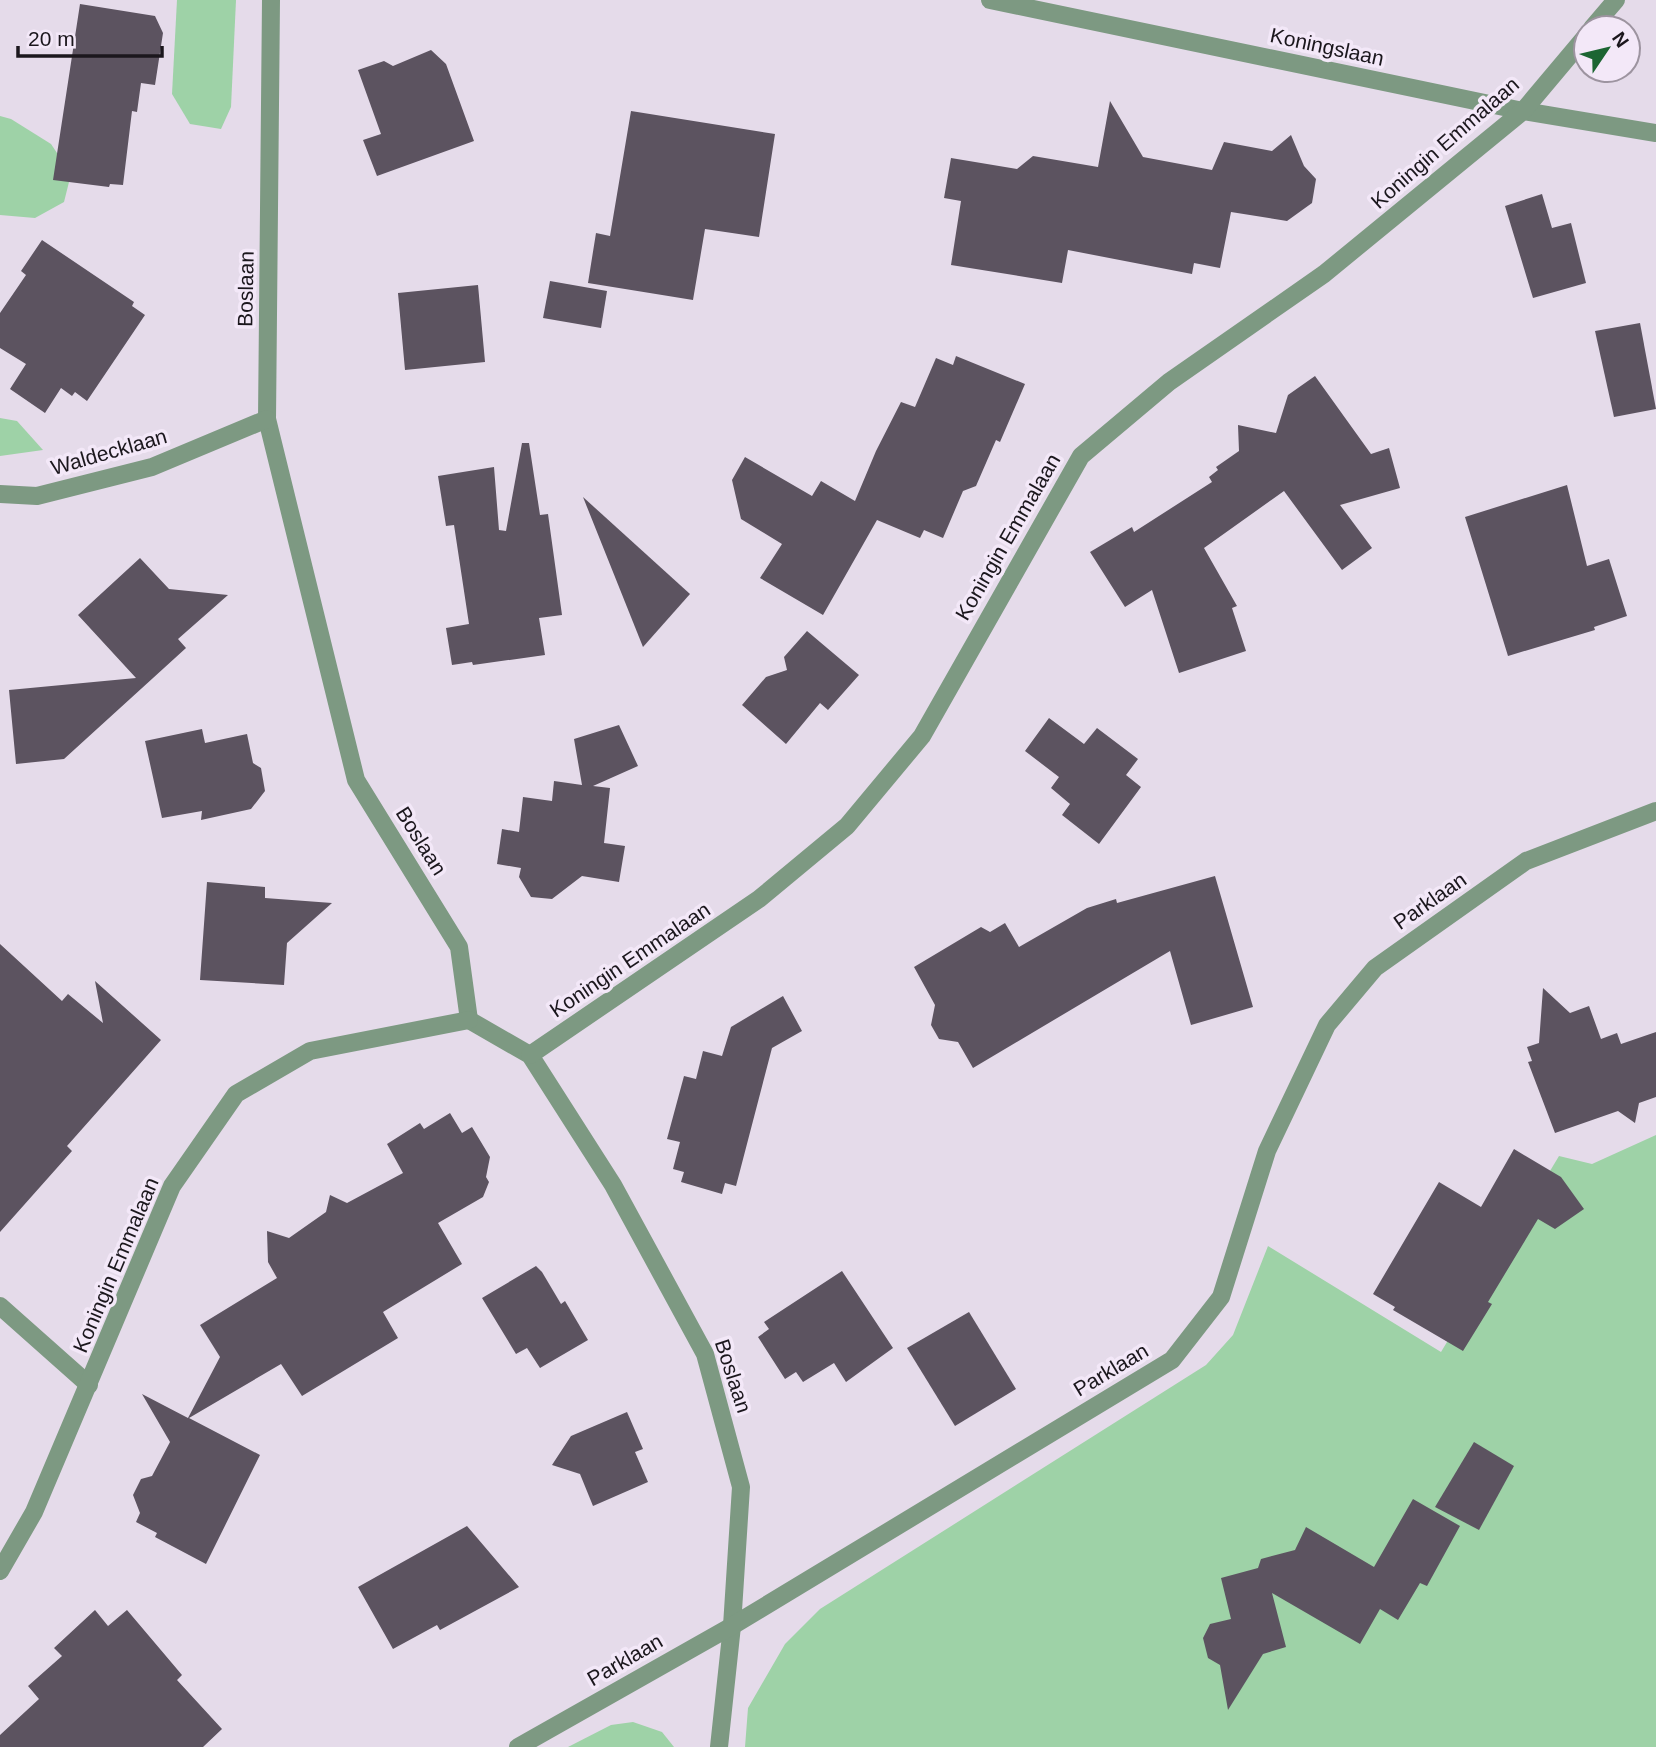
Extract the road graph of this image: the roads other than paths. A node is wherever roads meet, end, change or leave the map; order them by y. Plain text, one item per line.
1 (271, 0) edge
2 (990, 0) edge
3 (1616, 0) edge
4 (1604, 14) edge
5 (1572, 53) edge
6 (1523, 111) junction
7 (1656, 133) edge
8 (267, 419) junction
9 (0, 495) edge
10 (1656, 811) edge
11 (469, 1020) junction
12 (530, 1055) junction
13 (0, 1306) edge
14 (89, 1385) junction
15 (0, 1571) edge
16 (732, 1626) junction
17 (518, 1747) edge
18 (719, 1747) edge

1 - 8 street, Boslaan
2 - 6 street, Koningslaan
3 - 4 street
5 - 6 street, Koningin Emmalaan
6 - 7 street, Koningslaan
6 - 12 street, Koningin Emmalaan
8 - 9 street, Waldecklaan
8 - 11 street, Boslaan
10 - 16 street, Parklaan
11 - 12 street, Boslaan
11 - 14 street, Koningin Emmalaan
12 - 16 street, Boslaan
13 - 14 street
14 - 15 street, Koningin Emmalaan
16 - 17 street, Parklaan
16 - 18 street, Boslaan

